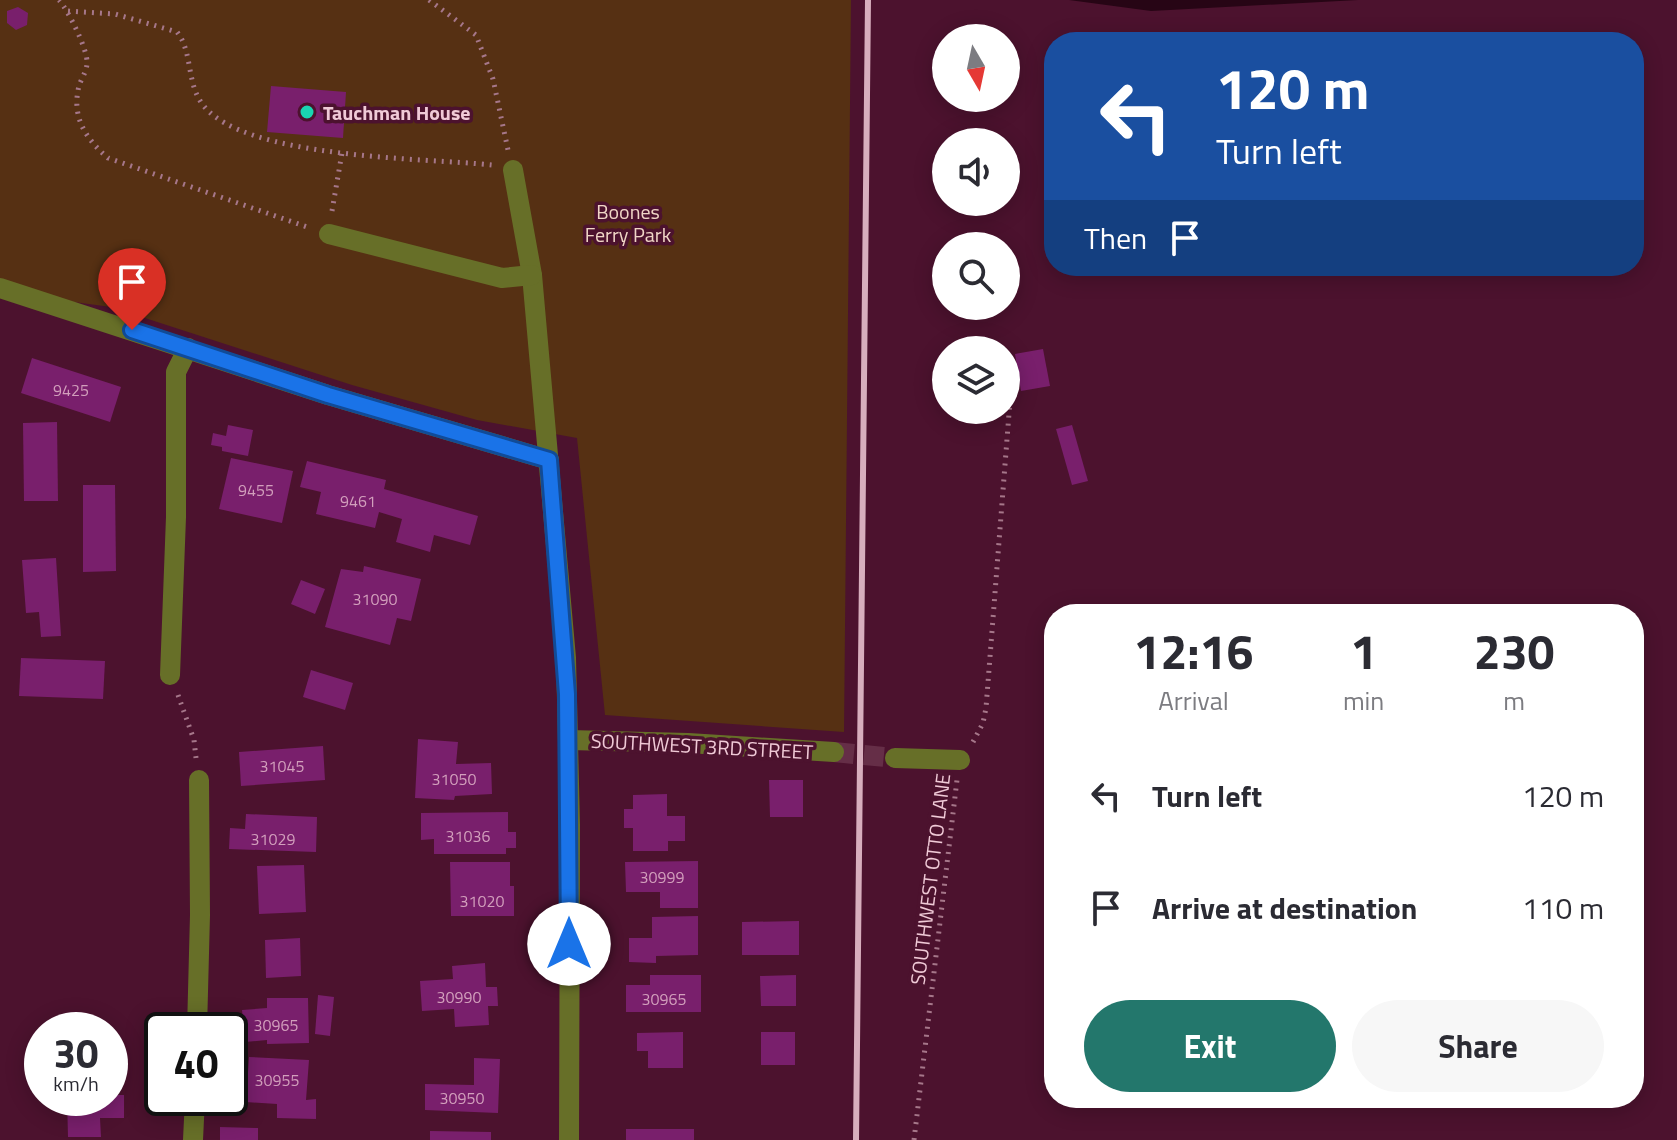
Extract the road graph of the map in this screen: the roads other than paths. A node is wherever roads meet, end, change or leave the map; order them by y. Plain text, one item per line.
1 (513, 170) road end
2 (329, 234) road end
3 (532, 275) junction
4 (0, 288) edge
5 (188, 348) junction
6 (549, 460) junction
7 (170, 675) road end
8 (569, 740) junction
9 (834, 752) tunnel mouth
10 (895, 758) tunnel mouth
11 (960, 760) road end
12 (199, 780) road end
13 (197, 1012) edge
14 (194, 1116) edge
15 (193, 1140) edge
16 (569, 1140) edge

1 - 3 street
2 - 3 street
3 - 6 street
4 - 5 street
5 - 6 street
5 - 7 street
6 - 8 street
8 - 9 street, SOUTHWEST 3RD STREET
8 - 16 street
10 - 11 street
12 - 13 street
14 - 15 street

